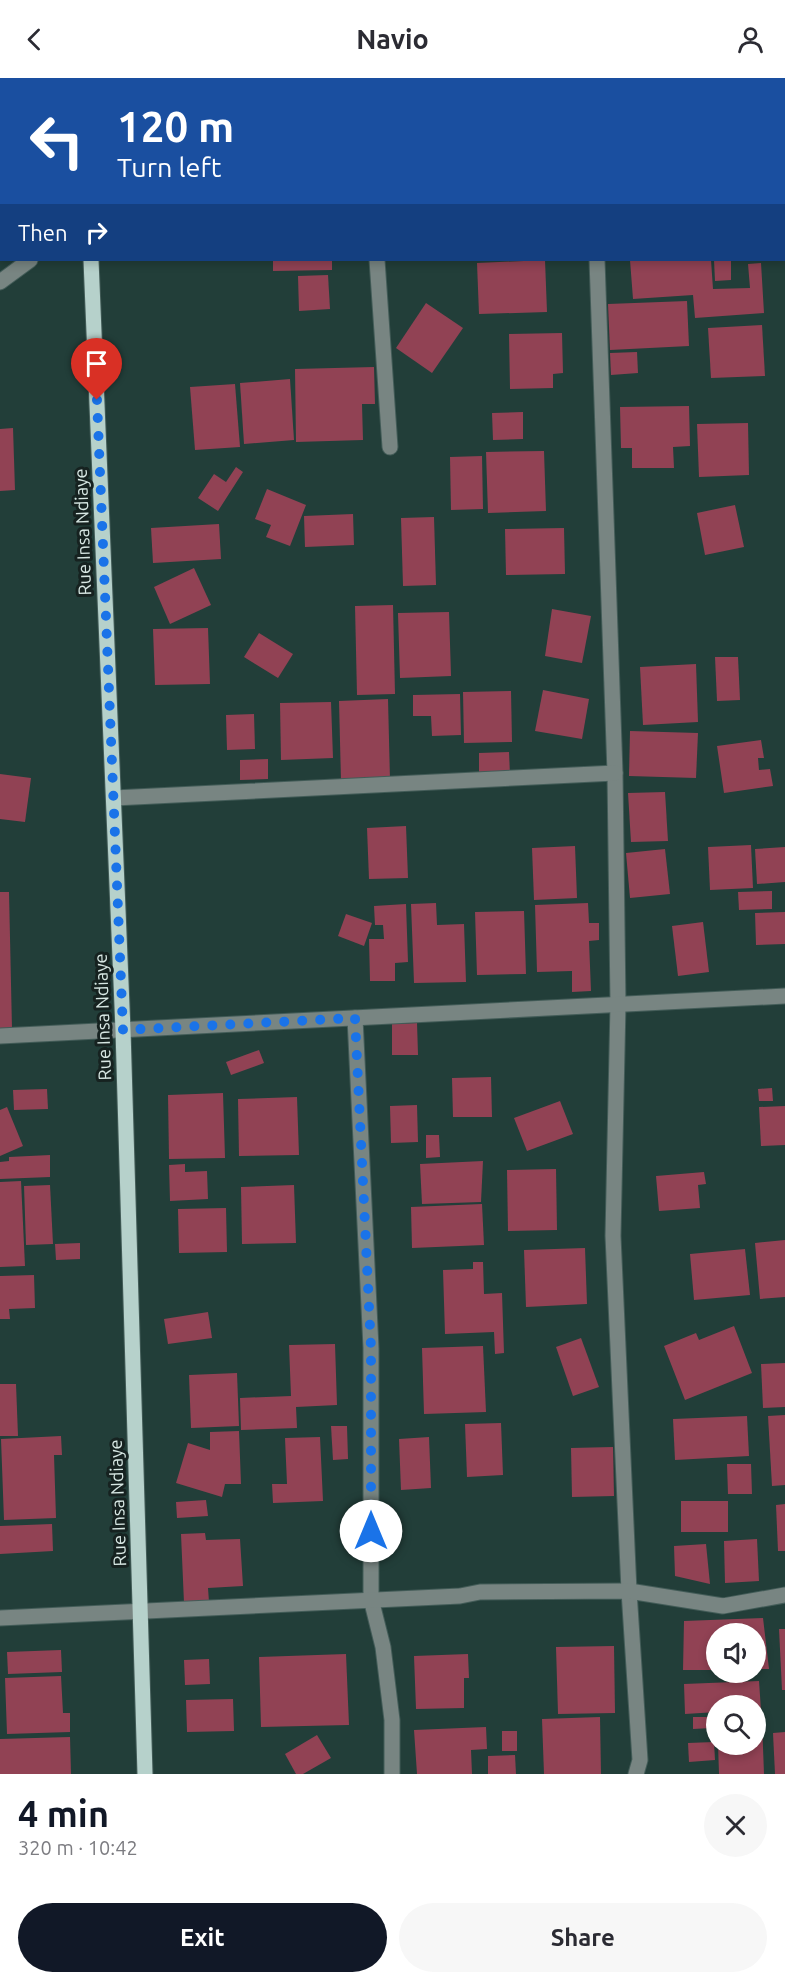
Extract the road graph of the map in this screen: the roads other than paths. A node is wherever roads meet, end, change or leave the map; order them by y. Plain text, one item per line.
1 (29, 261) edge
2 (91, 261) edge
3 (377, 261) edge
4 (597, 261) edge
5 (0, 282) edge
6 (390, 447) dead end
7 (615, 773) junction
8 (114, 798) junction
9 (785, 996) edge
10 (618, 1004) junction
11 (355, 1018) junction
12 (123, 1030) junction
13 (0, 1036) edge
14 (629, 1591) junction
15 (785, 1595) edge
16 (371, 1599) junction
17 (140, 1613) junction
18 (0, 1618) edge
19 (145, 1774) edge
20 (392, 1774) edge
21 (636, 1774) edge

1 - 5 street
2 - 8 main road, Rue Insa Ndiaye
3 - 6 street
4 - 7 street
7 - 8 street
7 - 10 street
8 - 12 main road, Rue Insa Ndiaye
9 - 10 street
10 - 11 street
10 - 14 street
11 - 12 street
11 - 16 street
12 - 13 street
12 - 17 main road, Rue Insa Ndiaye
14 - 15 street
14 - 16 street
14 - 21 street
16 - 17 street
16 - 20 street
17 - 18 street
17 - 19 main road, Rue Insa Ndiaye

